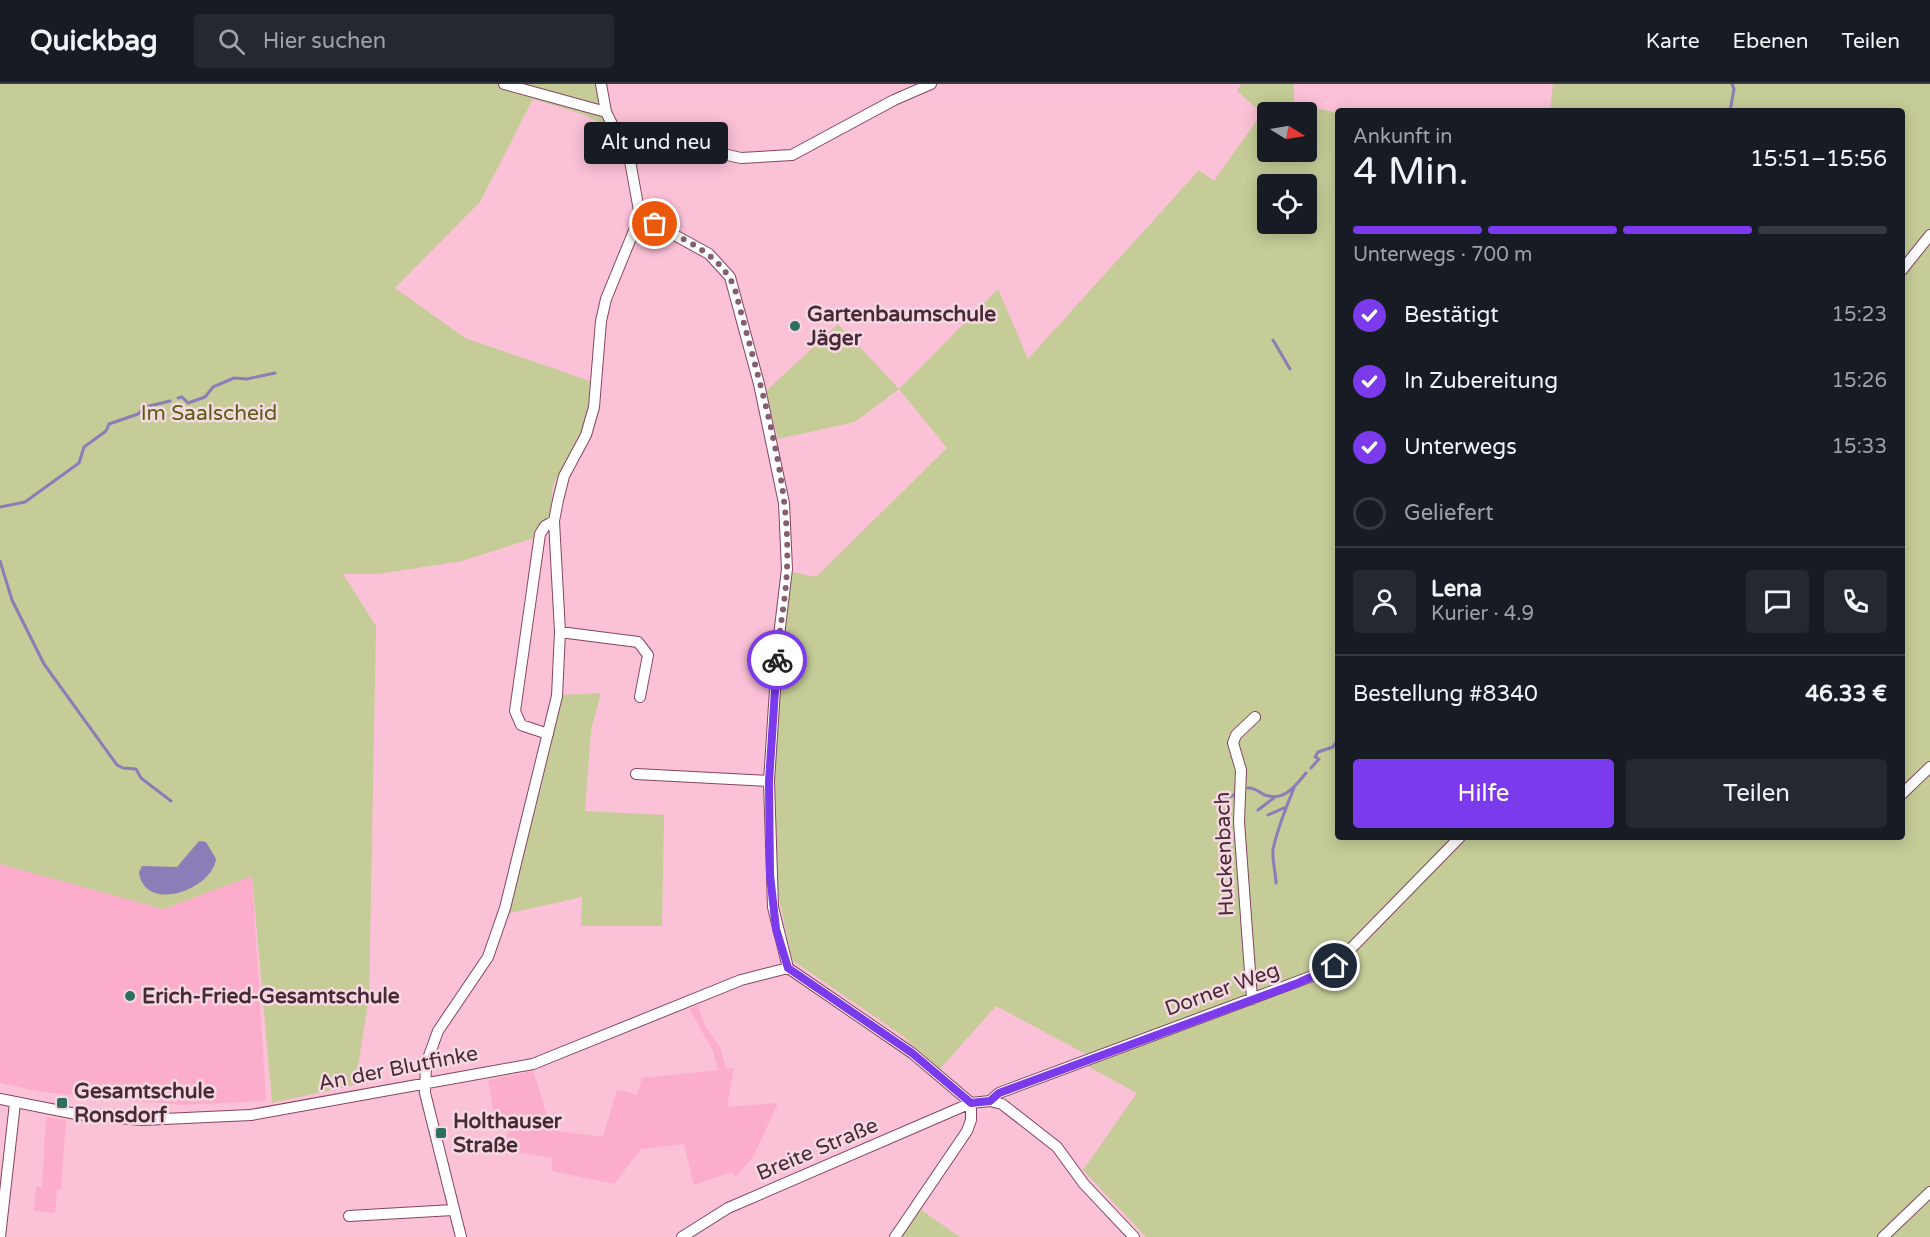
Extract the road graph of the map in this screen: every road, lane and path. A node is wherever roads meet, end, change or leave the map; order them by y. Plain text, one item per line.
1 (504, 84) edge
2 (601, 84) edge
3 (931, 84) edge
4 (606, 112) junction
5 (630, 161) junction
6 (640, 216) junction
7 (1930, 235) edge
8 (1905, 266) edge
9 (554, 521) junction
10 (560, 632) junction
11 (640, 697) dead end
12 (1255, 717) dead end
13 (548, 734) junction
14 (1930, 767) edge
15 (636, 774) dead end
16 (769, 781) junction
17 (1905, 791) edge
18 (1457, 840) edge
19 (788, 968) junction
20 (1252, 999) junction
21 (424, 1084) junction
22 (0, 1099) edge
23 (990, 1101) junction
24 (15, 1103) junction
25 (971, 1103) junction
26 (1930, 1192) edge
27 (453, 1210) junction
28 (349, 1216) dead end
29 (0, 1237) edge
30 (461, 1237) edge
31 (682, 1237) edge
32 (895, 1237) edge
33 (1134, 1237) edge
34 (1883, 1237) edge

1 - 4 street
2 - 4 street
3 - 5 street
4 - 5 street
5 - 6 street
6 - 9 street
6 - 16 street
7 - 8 street
9 - 10 street
9 - 13 street
10 - 11 street
10 - 13 street
12 - 20 street, Huckenbach
13 - 21 street
14 - 17 street
15 - 16 street
16 - 19 street
18 - 20 street, Dorner Weg
19 - 21 street, An der Blutfinke
19 - 25 street
20 - 23 street, Dorner Weg
21 - 24 street, An der Blutfinke
21 - 27 street
22 - 24 street, An der Blutfinke
23 - 25 street, Breite Straße
23 - 33 street
24 - 29 street
25 - 31 street, Breite Straße
25 - 32 street
26 - 34 street
27 - 28 street
27 - 30 street

